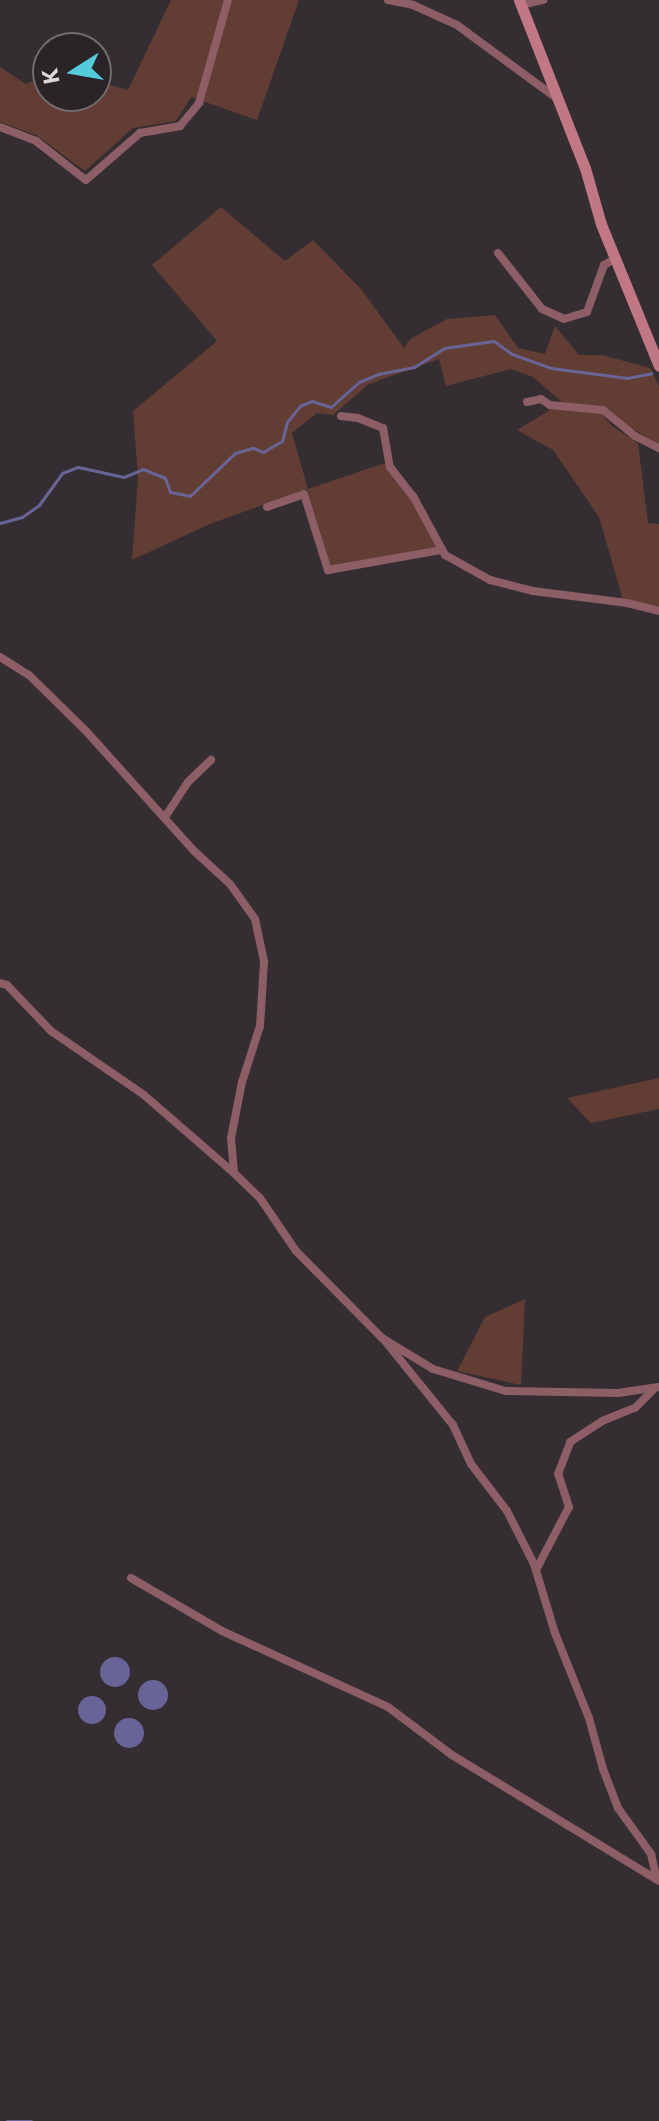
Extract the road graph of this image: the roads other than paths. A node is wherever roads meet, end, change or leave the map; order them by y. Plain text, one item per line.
1 (228, 0) edge
2 (388, 0) edge
3 (543, 0) edge
4 (520, 3) edge
5 (558, 98) junction
6 (0, 127) edge
7 (498, 253) dead end
8 (615, 259) junction
9 (659, 366) edge
10 (527, 402) dead end
11 (341, 416) dead end
12 (659, 448) edge
13 (267, 507) dead end
14 (442, 550) junction
15 (659, 611) edge
16 (0, 657) edge
17 (211, 760) dead end
18 (165, 817) junction
19 (0, 983) edge
20 (234, 1173) junction
21 (382, 1338) junction
22 (657, 1387) edge
23 (536, 1570) junction
24 (131, 1578) dead end
25 (658, 1878) edge

1 - 6 street
2 - 5 street
3 - 4 street
4 - 5 street
5 - 8 street
7 - 8 street
8 - 9 street
10 - 12 street
11 - 14 street
13 - 14 street
14 - 15 street
16 - 18 street
17 - 18 street
18 - 20 street
19 - 20 street
20 - 21 street
21 - 22 street
21 - 23 street
22 - 23 street
23 - 25 street
24 - 25 street

